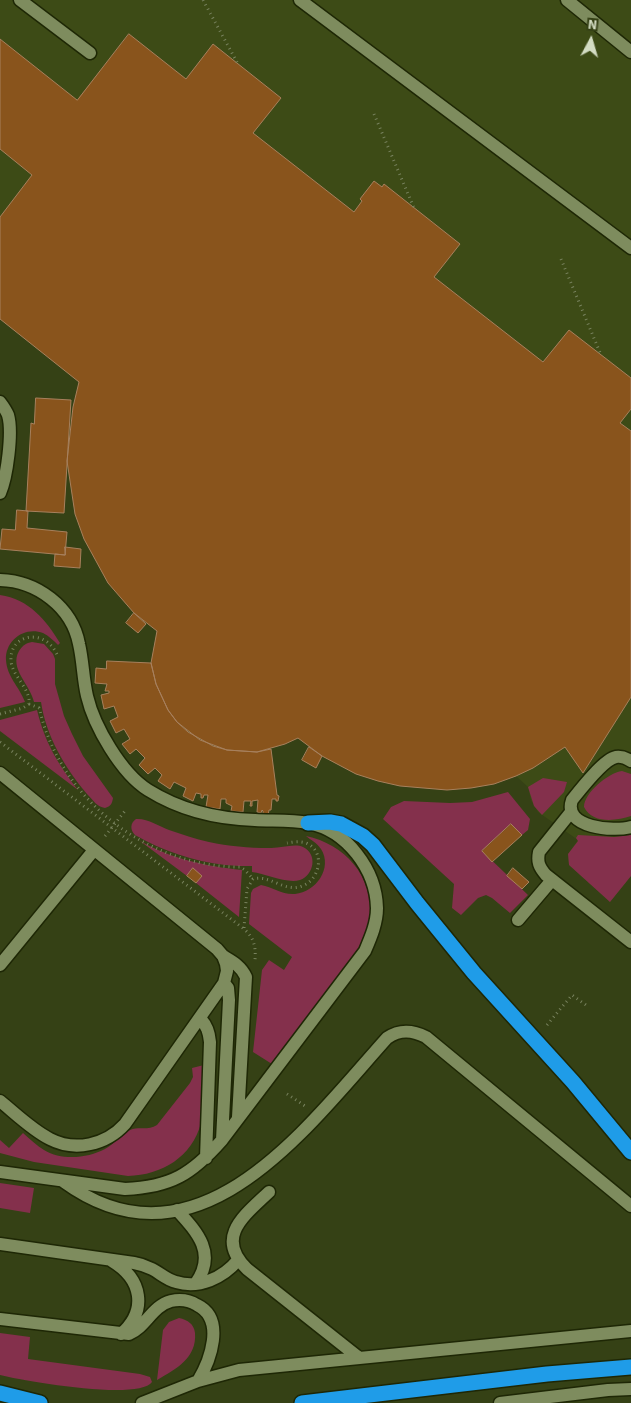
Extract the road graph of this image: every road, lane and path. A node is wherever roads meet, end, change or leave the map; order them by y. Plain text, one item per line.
1 (20, 0) edge
2 (203, 0) edge
3 (300, 0) edge
4 (567, 0) edge
5 (631, 52) edge
6 (90, 54) dead end
7 (238, 64) dead end
8 (374, 114) dead end
9 (414, 208) dead end
10 (631, 248) edge
11 (561, 259) dead end
12 (601, 355) dead end
13 (0, 402) edge
14 (0, 493) edge
15 (0, 580) edge
16 (58, 657) dead end
17 (29, 704) junction
18 (0, 714) edge
19 (631, 761) edge
20 (0, 772) edge
21 (125, 811) dead end
22 (572, 812) junction
23 (118, 819) dead end
24 (308, 823) junction
25 (631, 826) edge
26 (287, 843) dead end
27 (94, 850) junction
28 (253, 879) junction
29 (552, 880) junction
30 (518, 920) dead end
31 (244, 929) dead end
32 (631, 942) edge
33 (223, 956) junction
34 (0, 964) edge
35 (224, 983) junction
36 (586, 1005) dead end
37 (200, 1018) junction
38 (544, 1029) dead end
39 (0, 1101) edge
40 (238, 1117) junction
41 (222, 1140) junction
42 (631, 1152) edge
43 (206, 1158) junction
44 (0, 1172) edge
45 (62, 1181) junction
46 (269, 1192) dead end
47 (631, 1206) edge
48 (177, 1210) junction
49 (0, 1244) edge
50 (110, 1260) junction
51 (238, 1260) junction
52 (196, 1283) junction
53 (0, 1319) edge
54 (631, 1331) edge
55 (121, 1334) junction
56 (358, 1357) junction
57 (631, 1367) edge
58 (198, 1381) junction
59 (631, 1389) edge
60 (0, 1393) edge
61 (40, 1403) edge
62 (142, 1403) edge
63 (302, 1403) edge
64 (500, 1403) edge

1 - 6 street
2 - 7 path
3 - 10 street
4 - 5 street
8 - 9 path
11 - 12 path
13 - 14 street
15 - 24 street
16 - 17 path
17 - 18 path
17 - 28 path
19 - 22 street
20 - 27 street
21 - 23 path
22 - 25 street
22 - 29 street
24 - 40 street
24 - 42 highway
26 - 28 path
27 - 33 street
27 - 34 street
28 - 31 path
29 - 30 street
29 - 32 street
33 - 35 street
33 - 40 street
35 - 37 street
35 - 41 street
36 - 38 path
37 - 39 street
37 - 43 street
40 - 41 street
41 - 43 street
43 - 45 street
44 - 45 street
45 - 48 street
46 - 51 street
47 - 48 street
48 - 52 street
49 - 50 street
50 - 52 street
50 - 55 street
51 - 52 street
51 - 56 street
53 - 55 street
54 - 56 street
55 - 58 street
56 - 58 street
57 - 63 highway
58 - 62 street
59 - 64 street
60 - 61 highway

